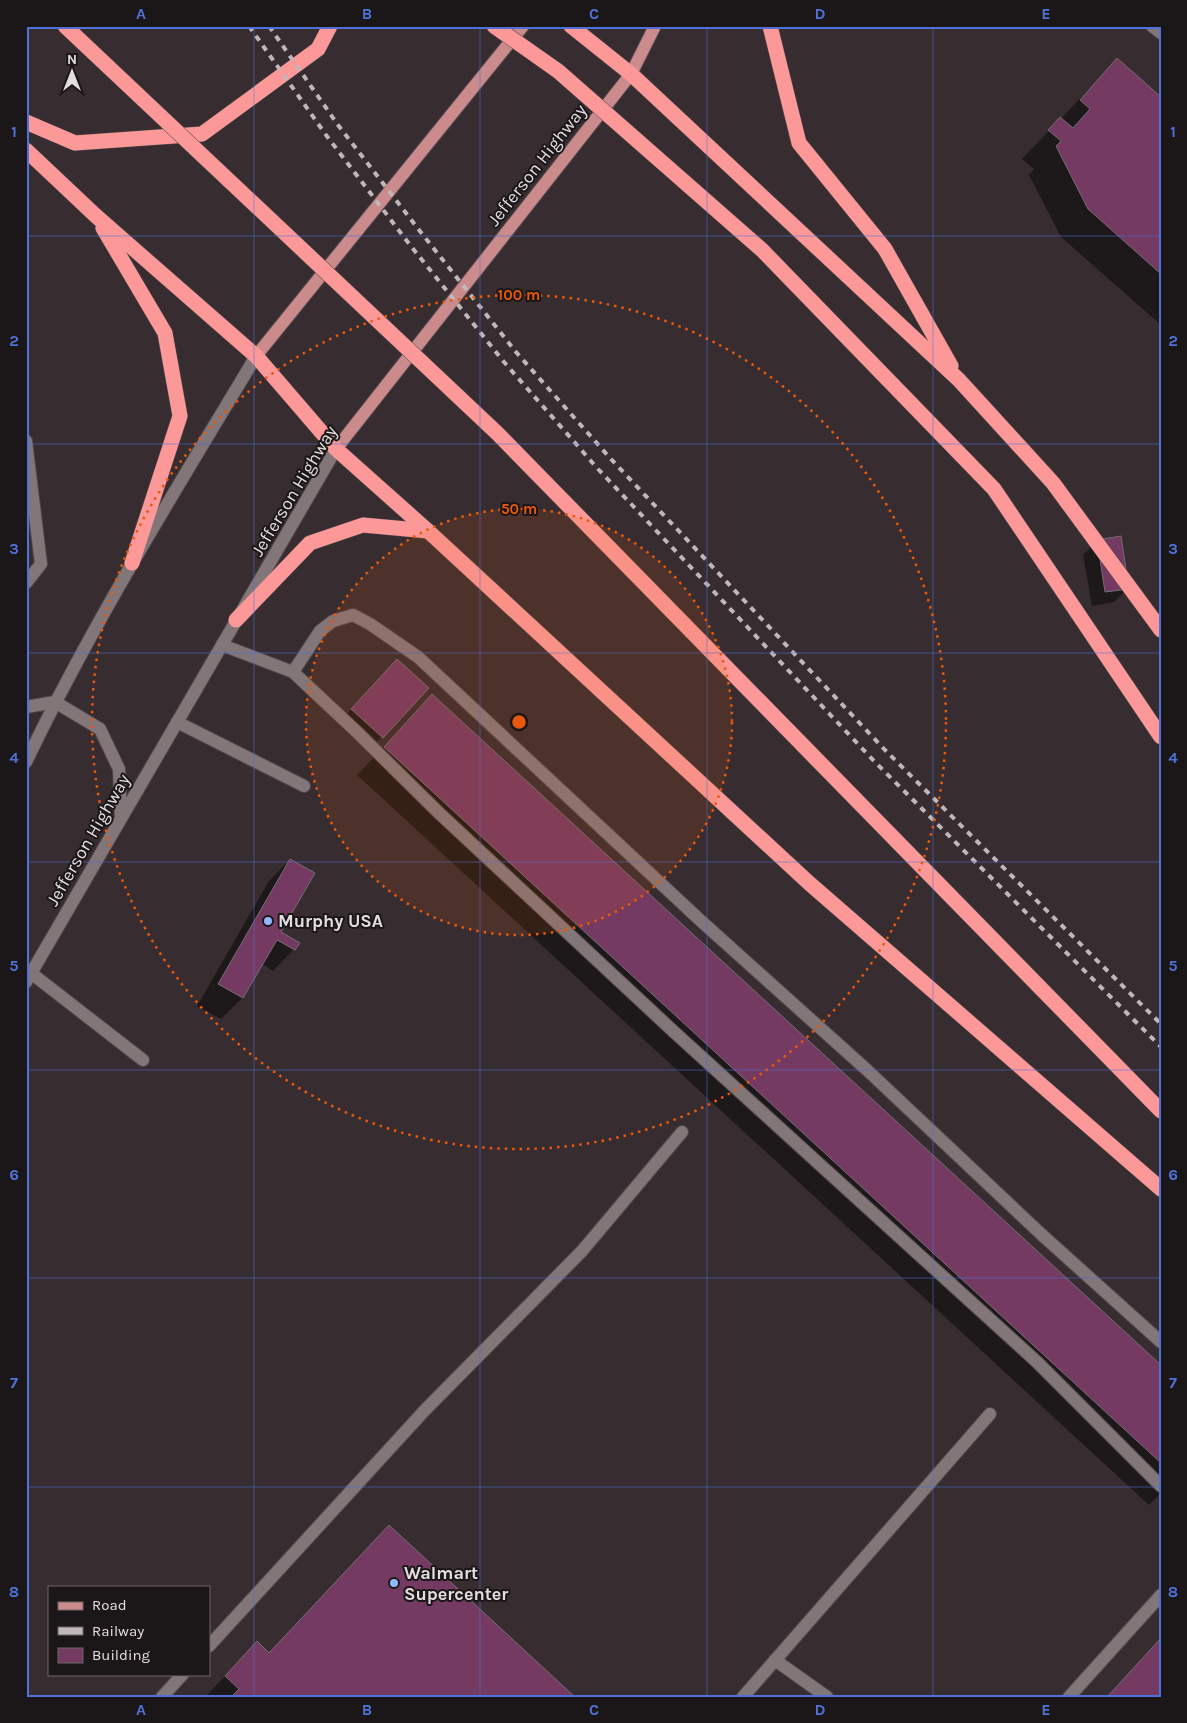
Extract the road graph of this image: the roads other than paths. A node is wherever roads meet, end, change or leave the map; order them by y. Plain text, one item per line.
1 (65, 26) edge
2 (330, 26) edge
3 (494, 26) edge
4 (524, 26) edge
5 (571, 26) edge
6 (655, 26) edge
7 (770, 26) edge
8 (1152, 26) edge
9 (1161, 33) edge
10 (630, 74) junction
11 (26, 122) edge
12 (26, 150) edge
13 (96, 216) junction
14 (256, 356) junction
15 (960, 380) junction
16 (26, 441) edge
17 (336, 449) junction
18 (29, 490) edge
19 (428, 531) junction
20 (132, 563) junction
21 (26, 582) edge
22 (236, 620) junction
23 (1161, 630) edge
24 (222, 645) junction
25 (293, 672) junction
26 (55, 702) junction
27 (26, 707) edge
28 (177, 722) junction
29 (1161, 737) edge
30 (26, 762) edge
31 (304, 786) dead end
32 (121, 818) junction
33 (28, 977) edge
34 (143, 1060) dead end
35 (1161, 1111) edge
36 (682, 1132) dead end
37 (1161, 1189) edge
38 (1161, 1342) edge
39 (990, 1414) dead end
40 (1161, 1486) edge
41 (1161, 1595) edge
42 (210, 1645) edge
43 (775, 1660) junction
44 (181, 1676) edge
45 (744, 1696) edge
46 (162, 1697) edge
47 (827, 1697) edge
48 (1069, 1697) edge

1 - 35 highway, bridge
2 - 11 highway
3 - 29 highway, bridge
4 - 14 main road
5 - 10 highway
6 - 10 main road, Jefferson Highway
7 - 15 highway
8 - 9 main road
10 - 15 highway
10 - 17 main road, Jefferson Highway
12 - 13 highway
13 - 14 highway
13 - 20 highway
14 - 17 highway
14 - 20 main road
15 - 23 highway
16 - 18 main road
17 - 19 highway
17 - 22 main road, Jefferson Highway
18 - 21 main road
19 - 22 highway
19 - 37 highway
20 - 26 main road
22 - 24 main road, Jefferson Highway
24 - 25 main road
24 - 28 main road, Jefferson Highway
25 - 38 main road
25 - 40 main road
26 - 27 main road
26 - 30 main road
26 - 32 main road
28 - 31 main road
28 - 32 main road, Jefferson Highway
32 - 33 main road, Jefferson Highway
33 - 34 main road
36 - 42 main road
39 - 43 main road
41 - 48 main road
43 - 45 main road
43 - 47 main road
44 - 46 main road

